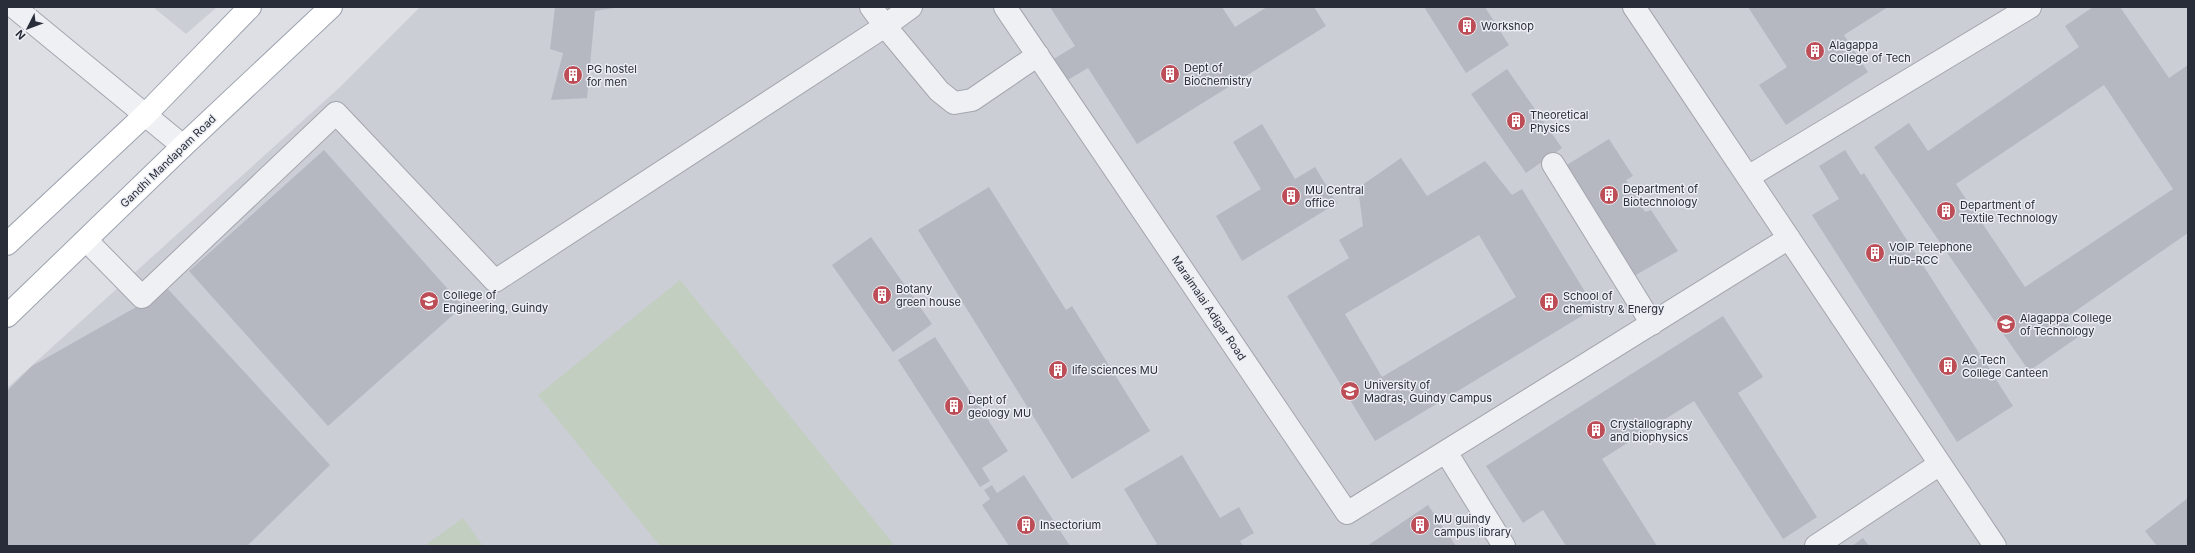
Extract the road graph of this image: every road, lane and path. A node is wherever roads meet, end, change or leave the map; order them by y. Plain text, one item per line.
1 (14, 7) edge
2 (250, 7) edge
3 (331, 7) edge
4 (871, 7) edge
5 (911, 7) edge
6 (1005, 7) edge
7 (1634, 7) edge
8 (2030, 7) edge
9 (885, 26) junction
10 (1038, 55) junction
11 (145, 115) junction
12 (183, 146) junction
13 (1554, 164) dead end
14 (1748, 177) junction
15 (1789, 238) junction
16 (86, 240) junction
17 (7, 244) edge
18 (7, 316) edge
19 (1652, 324) junction
20 (1446, 452) junction
21 (1940, 464) junction
22 (1504, 546) edge
23 (1816, 546) edge
24 (1995, 546) edge

1 - 11 lane
2 - 11 main road
3 - 12 main road, Gandhi Mandapam Road
4 - 9 lane
5 - 9 lane
6 - 10 lane, Maraimalai Adigar Road
7 - 14 lane
8 - 14 lane
9 - 10 lane
9 - 16 lane
10 - 20 lane, Maraimalai Adigar Road
11 - 12 lane
11 - 17 main road
12 - 16 main road, Gandhi Mandapam Road
13 - 19 lane
14 - 15 lane
15 - 19 lane
15 - 21 lane
16 - 18 main road, Gandhi Mandapam Road
19 - 20 lane
20 - 22 lane
21 - 23 lane
21 - 24 lane

